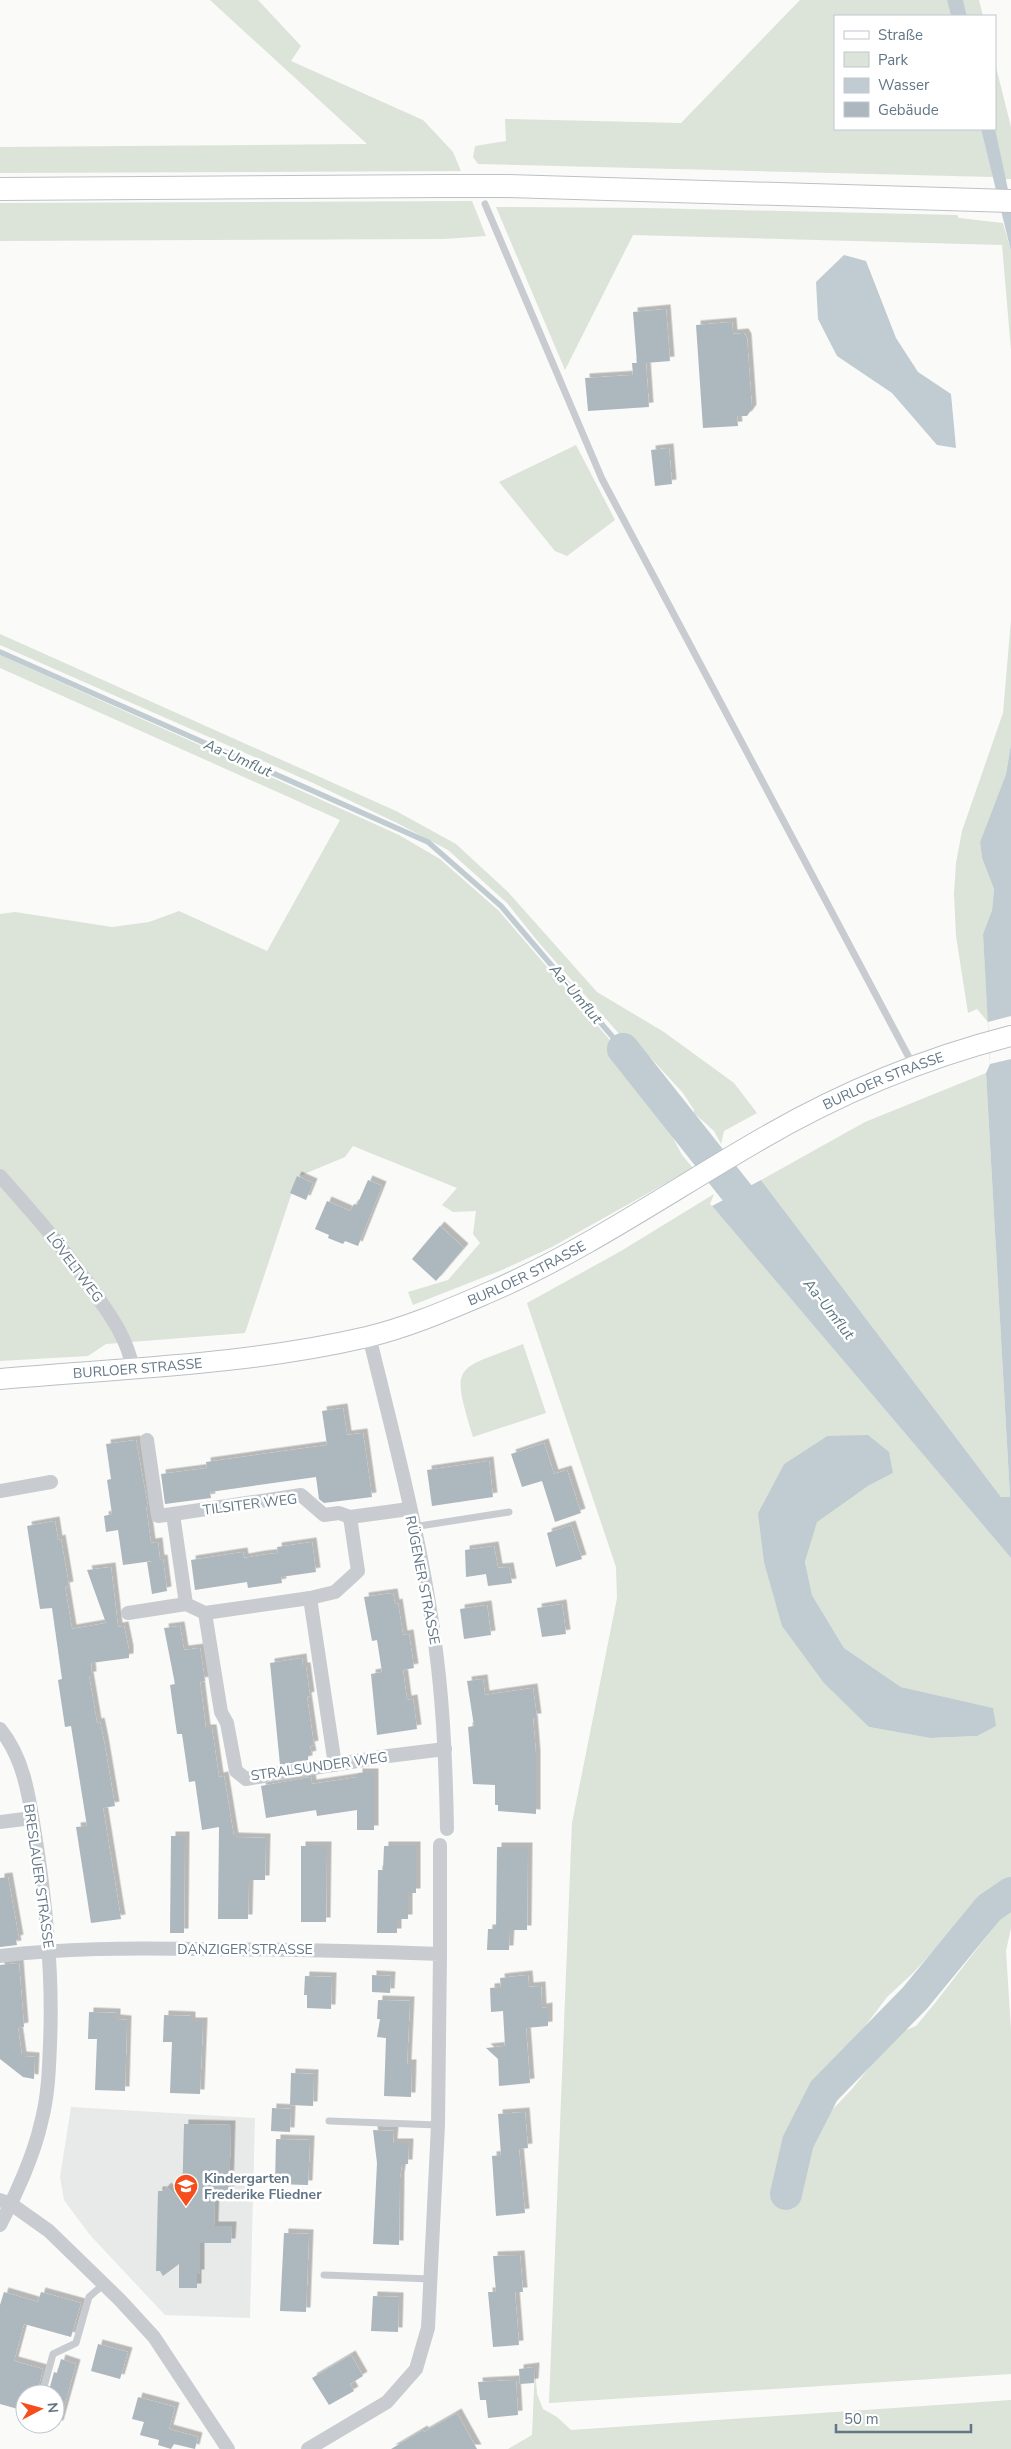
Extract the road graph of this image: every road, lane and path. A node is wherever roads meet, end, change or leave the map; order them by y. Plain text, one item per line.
1 (0, 189) edge
2 (1011, 201) edge
3 (485, 204) dead end
4 (1011, 1036) edge
5 (913, 1065) junction
6 (0, 1176) edge
7 (369, 1336) junction
8 (133, 1370) junction
9 (0, 1379) edge
10 (146, 1440) dead end
11 (51, 1482) dead end
12 (0, 1491) edge
13 (409, 1509) junction
14 (509, 1512) dead end
15 (173, 1514) junction
16 (350, 1517) junction
17 (413, 1527) junction
18 (310, 1598) junction
19 (186, 1604) junction
20 (128, 1613) dead end
21 (205, 1613) junction
22 (0, 1729) edge
23 (445, 1749) junction
24 (335, 1765) junction
25 (32, 1818) junction
26 (0, 1822) edge
27 (447, 1829) dead end
28 (440, 1845) dead end
29 (50, 1950) junction
30 (440, 1954) junction
31 (0, 1956) edge
32 (329, 2121) dead end
33 (438, 2125) junction
34 (6, 2202) edge
35 (0, 2225) edge
36 (324, 2275) dead end
37 (431, 2279) junction
38 (104, 2284) junction
39 (45, 2384) edge
40 (228, 2449) edge
41 (308, 2449) edge

1 - 2 main road, bridge
3 - 5 lane
4 - 5 main road, BURLOER STRASSE
5 - 7 main road, BURLOER STRASSE
6 - 8 street, LÖVELTWEG
7 - 8 main road, BURLOER STRASSE
7 - 13 street, RÜGENER STRASSE
8 - 9 main road, BURLOER STRASSE
10 - 15 street
11 - 12 street
13 - 16 street, TILSITER WEG
13 - 17 street, RÜGENER STRASSE
14 - 17 lane
15 - 16 street, TILSITER WEG
15 - 19 street
16 - 18 street
17 - 23 street, RÜGENER STRASSE
18 - 21 street
18 - 24 street
19 - 20 street
19 - 21 street
21 - 24 street, STRALSUNDER WEG
22 - 25 street, BRESLAUER STRASSE
23 - 24 street, STRALSUNDER WEG
23 - 27 street, RÜGENER STRASSE
25 - 26 street
25 - 29 street, BRESLAUER STRASSE
28 - 30 street
29 - 30 street, DANZIGER STRASSE
29 - 31 street, DANZIGER STRASSE
29 - 34 street, BRESLAUER STRASSE
30 - 33 street
32 - 33 lane
33 - 37 street
34 - 35 street, BRESLAUER STRASSE
34 - 38 street
36 - 37 lane
37 - 41 street
38 - 39 lane
38 - 40 street

